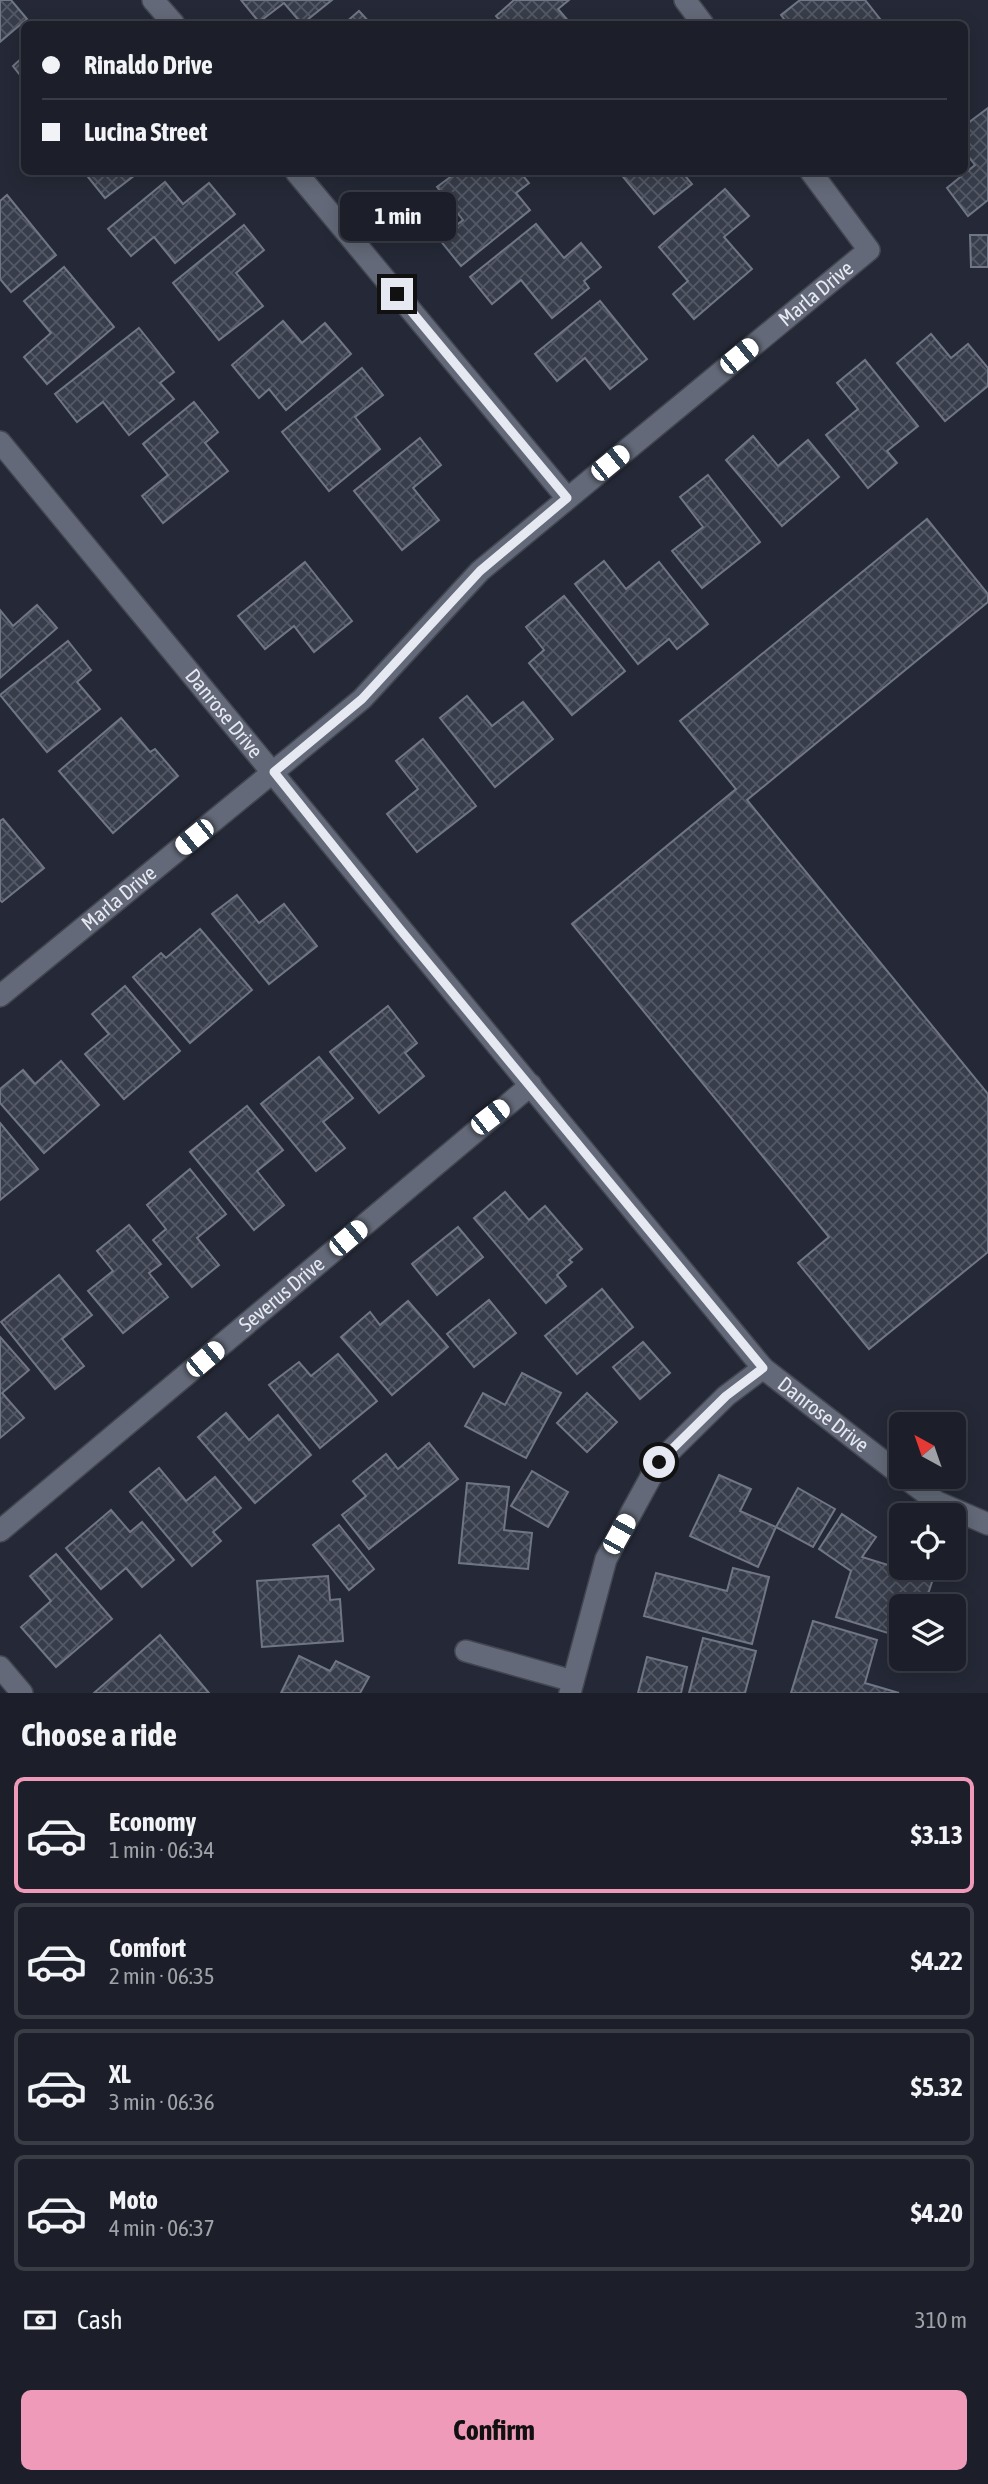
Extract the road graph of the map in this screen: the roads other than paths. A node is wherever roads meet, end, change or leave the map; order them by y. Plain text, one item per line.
1 (153, 0) edge
2 (685, 0) edge
3 (171, 21) edge
4 (701, 21) edge
5 (298, 175) edge
6 (813, 175) edge
7 (0, 442) edge
8 (567, 498) junction
9 (274, 772) junction
10 (0, 996) edge
11 (531, 1085) junction
12 (763, 1368) junction
13 (889, 1465) edge
14 (919, 1489) edge
15 (988, 1524) edge
16 (0, 1531) edge
17 (466, 1651) dead end
18 (0, 1667) edge
19 (572, 1687) edge
20 (22, 1693) edge

1 - 3 street
2 - 4 street
5 - 8 street
6 - 8 street, Marla Drive
7 - 9 street, Danrose Drive
8 - 9 street, Marla Drive
9 - 10 street, Marla Drive
9 - 11 street, Danrose Drive
11 - 12 street, Danrose Drive
11 - 16 street, Severus Drive
12 - 13 street, Danrose Drive
12 - 19 street
14 - 15 street, Danrose Drive
17 - 19 street
18 - 20 street

